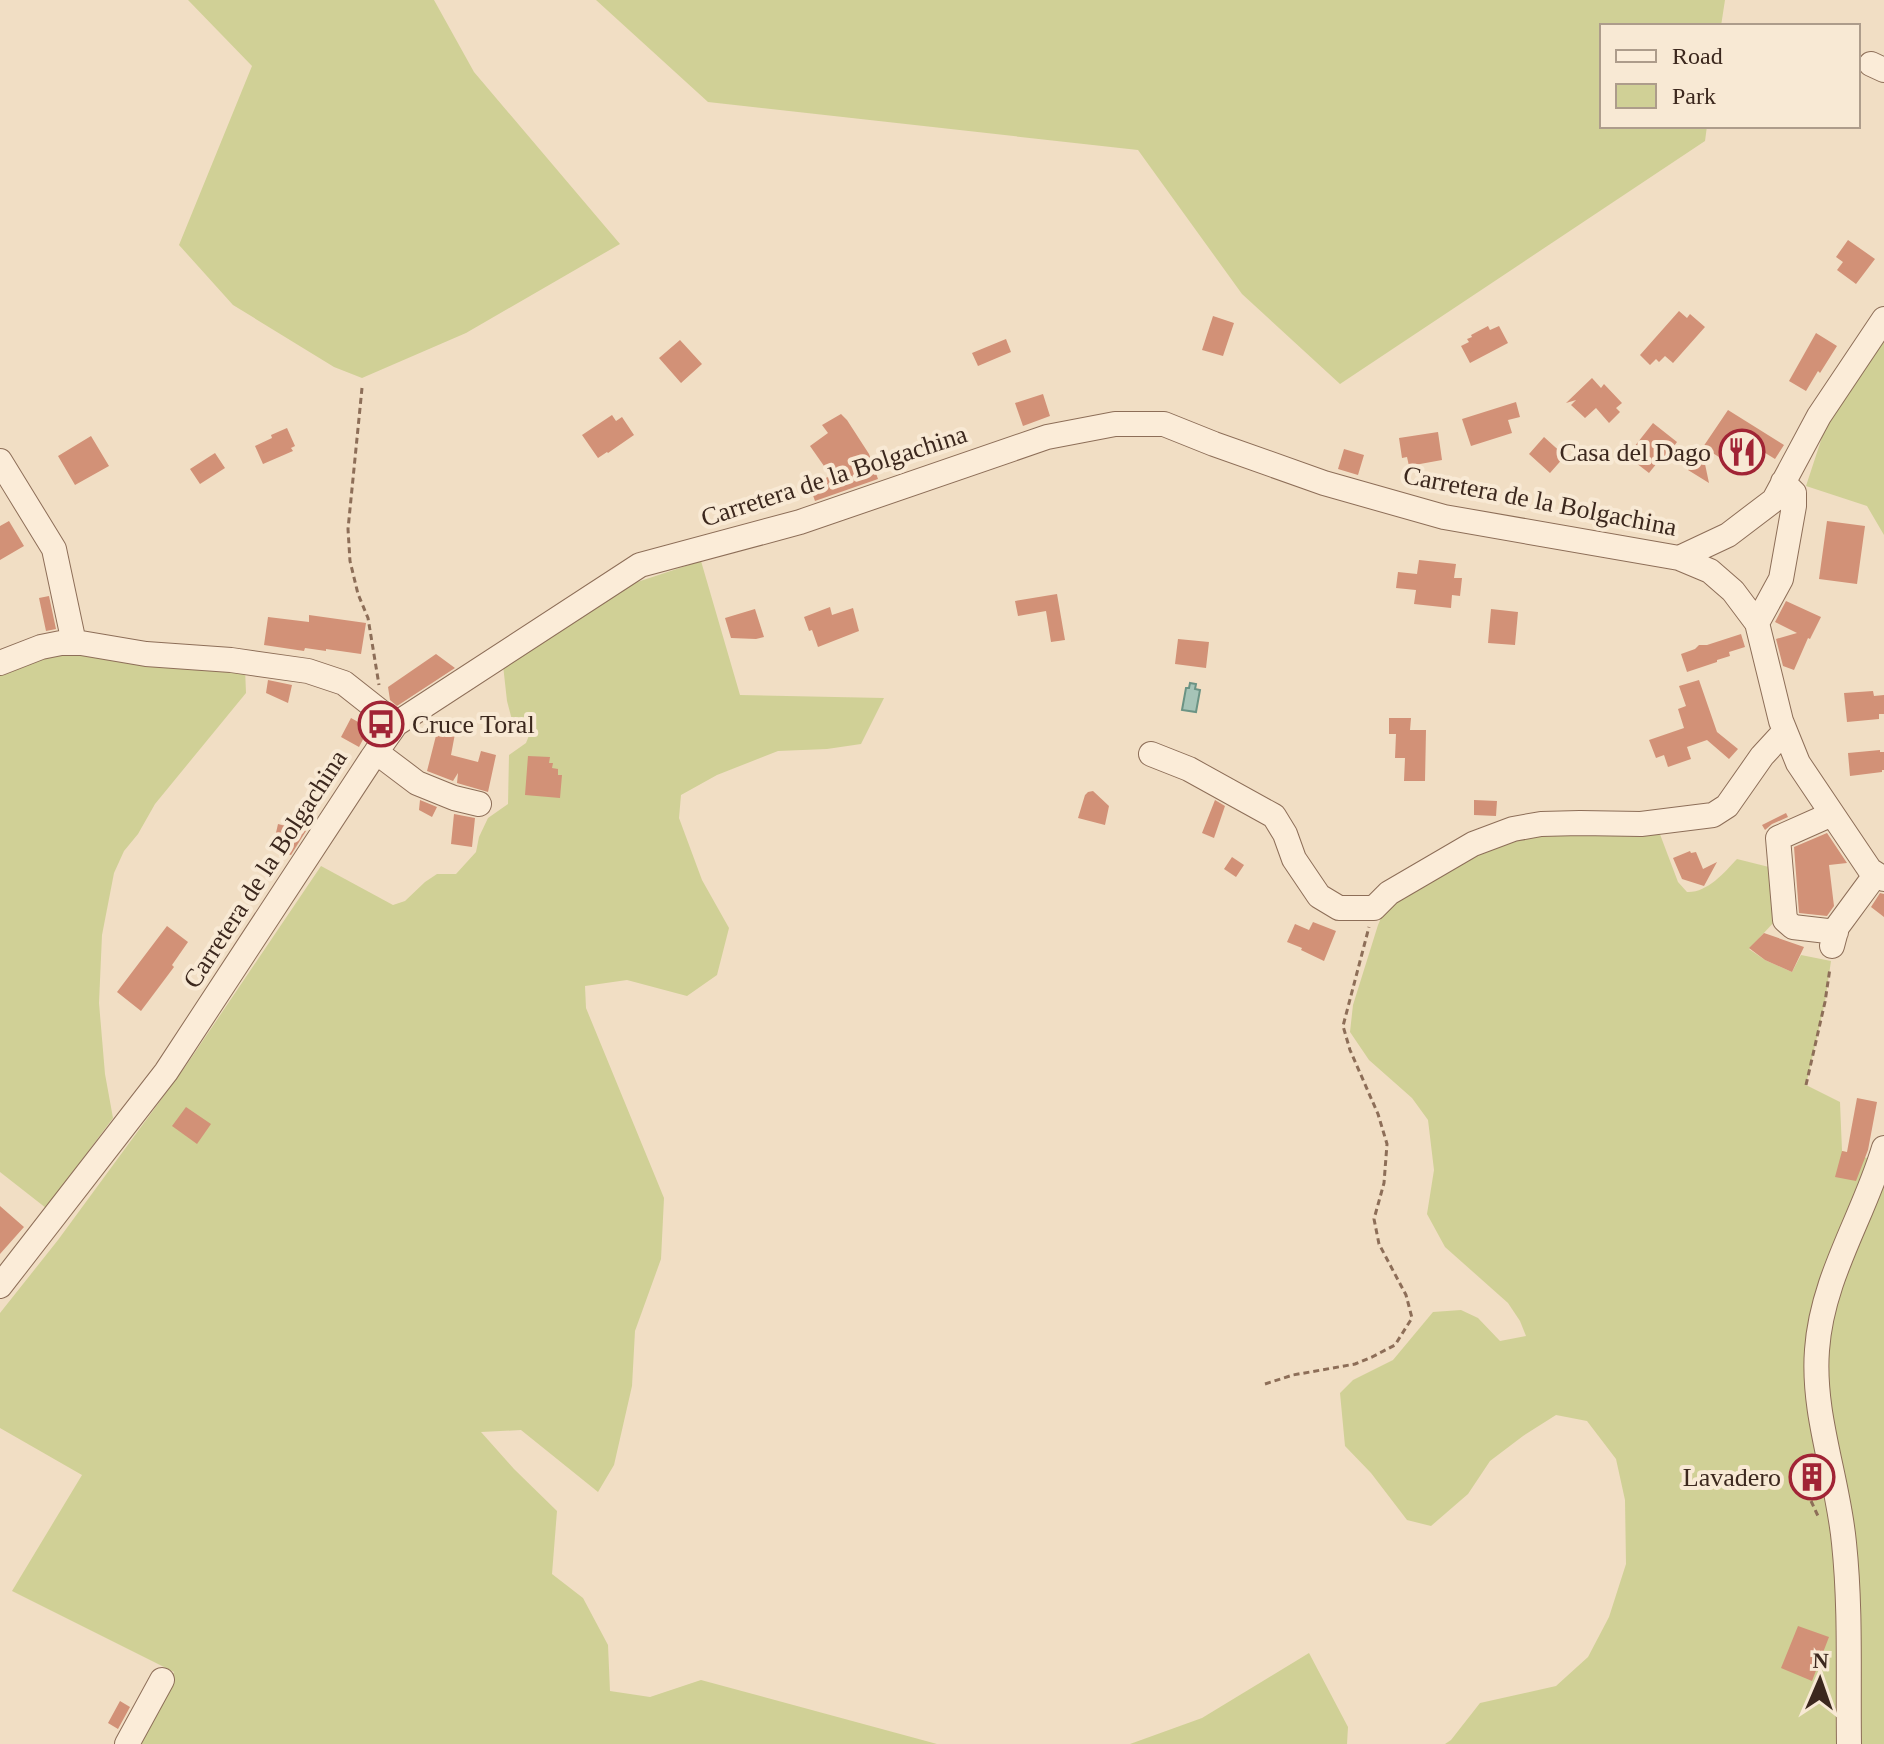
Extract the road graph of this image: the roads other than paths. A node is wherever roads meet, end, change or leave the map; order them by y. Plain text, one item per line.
1 (1884, 319) edge
2 (0, 461) edge
3 (1783, 482) junction
4 (1679, 558) junction
5 (1757, 623) junction
6 (74, 643) junction
7 (0, 663) edge
8 (396, 724) junction
9 (1785, 731) junction
10 (376, 752) junction
11 (1151, 754) dead end
12 (479, 804) dead end
13 (1832, 814) junction
14 (1880, 876) edge
15 (1884, 1148) edge
16 (0, 1286) edge
17 (162, 1680) dead end
18 (127, 1744) edge
19 (1849, 1744) edge

1 - 3 street, Carretera de la Bolgachina
2 - 6 street
3 - 4 street, Carretera de la Bolgachina
3 - 5 street
4 - 5 street
4 - 8 street, Carretera de la Bolgachina
5 - 9 street
6 - 7 street
6 - 8 street
8 - 10 street, Carretera de la Bolgachina
9 - 11 street
9 - 13 street
10 - 12 street
10 - 16 street, Carretera de la Bolgachina
13 - 14 street
13 - 14 street
15 - 19 street
17 - 18 street

